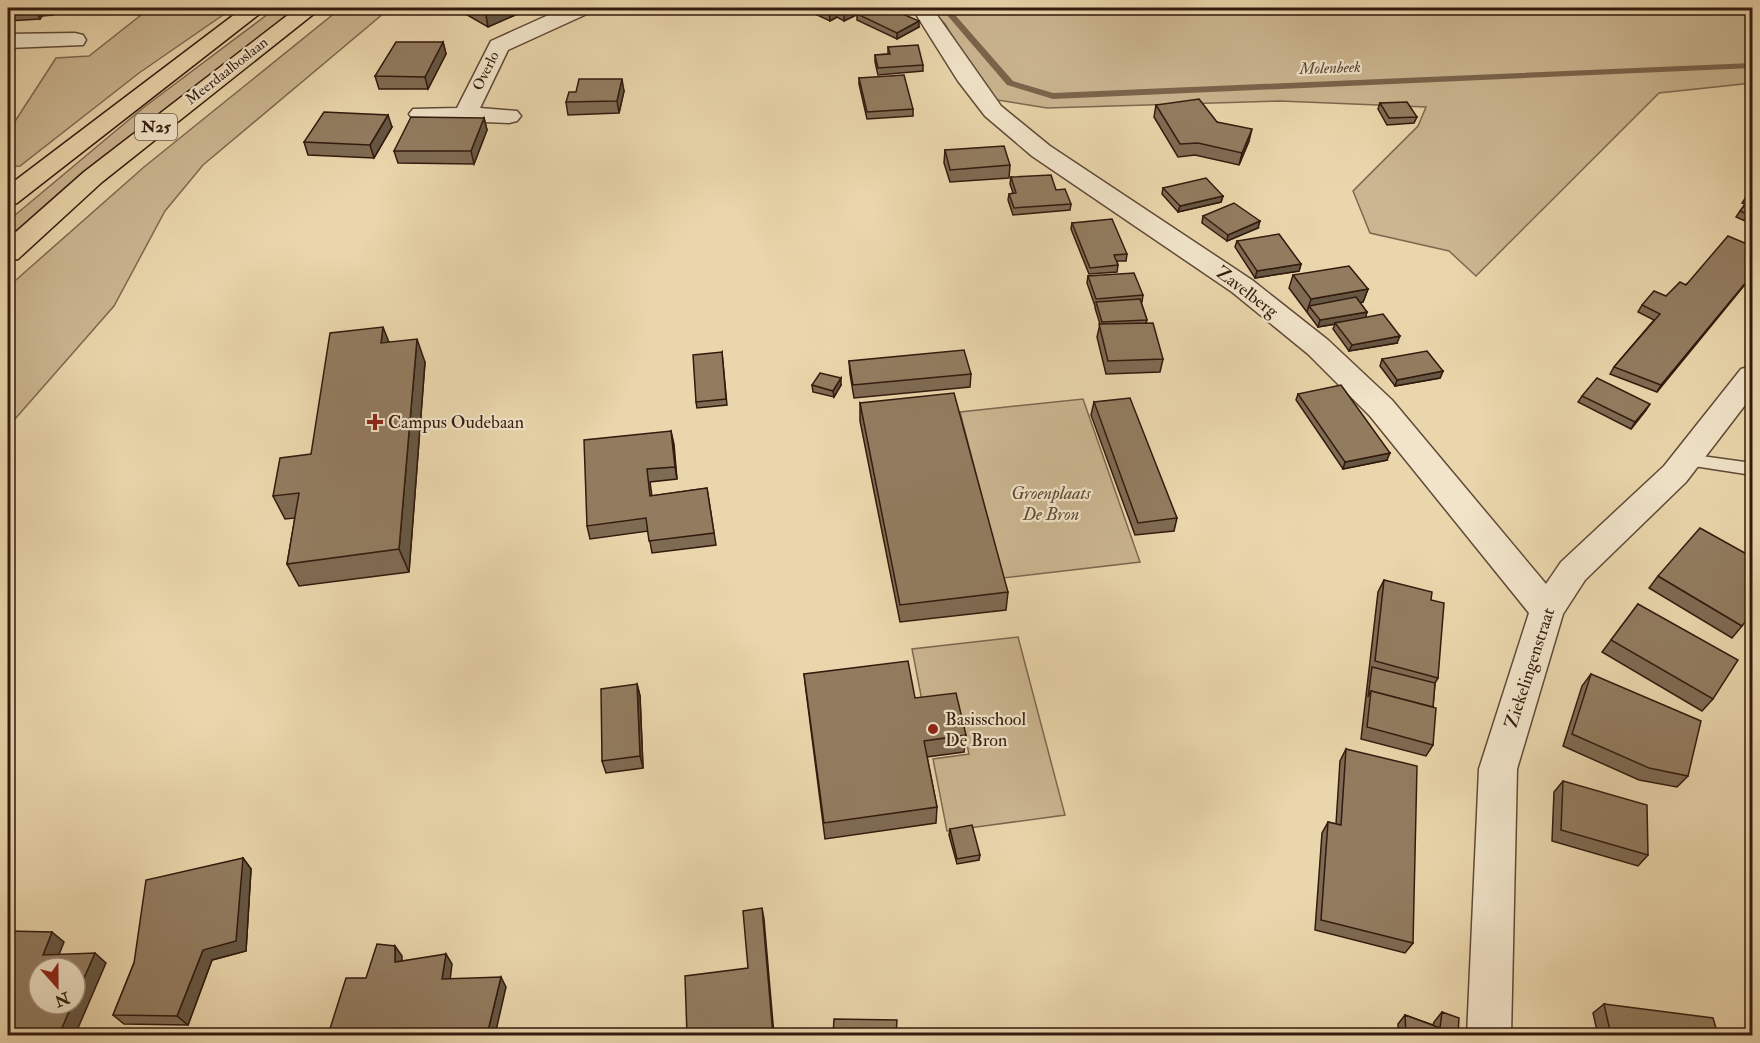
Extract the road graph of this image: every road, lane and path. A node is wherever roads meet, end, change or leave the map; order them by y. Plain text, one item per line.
1 (256, 8) edge
2 (310, 8) edge
3 (581, 8) edge
4 (922, 8) edge
5 (75, 40) dead end
6 (8, 41) edge
7 (466, 113) junction
8 (421, 114) dead end
9 (509, 116) dead end
10 (8, 198) edge
11 (8, 253) edge
12 (1752, 376) edge
13 (1687, 460) junction
14 (1752, 470) edge
15 (1547, 610) junction
16 (1489, 1035) edge

1 - 10 highway, Meerdaalboslaan / N25
2 - 11 highway, Meerdaalboslaan / N25
3 - 7 street, Overlo
4 - 15 street, Zavelberg
5 - 6 street
7 - 8 street, Overlo
7 - 9 street, Overlo
12 - 13 street, Ziekelingenstraat
13 - 14 lane
13 - 15 street, Ziekelingenstraat
15 - 16 street, Ziekelingenstraat

